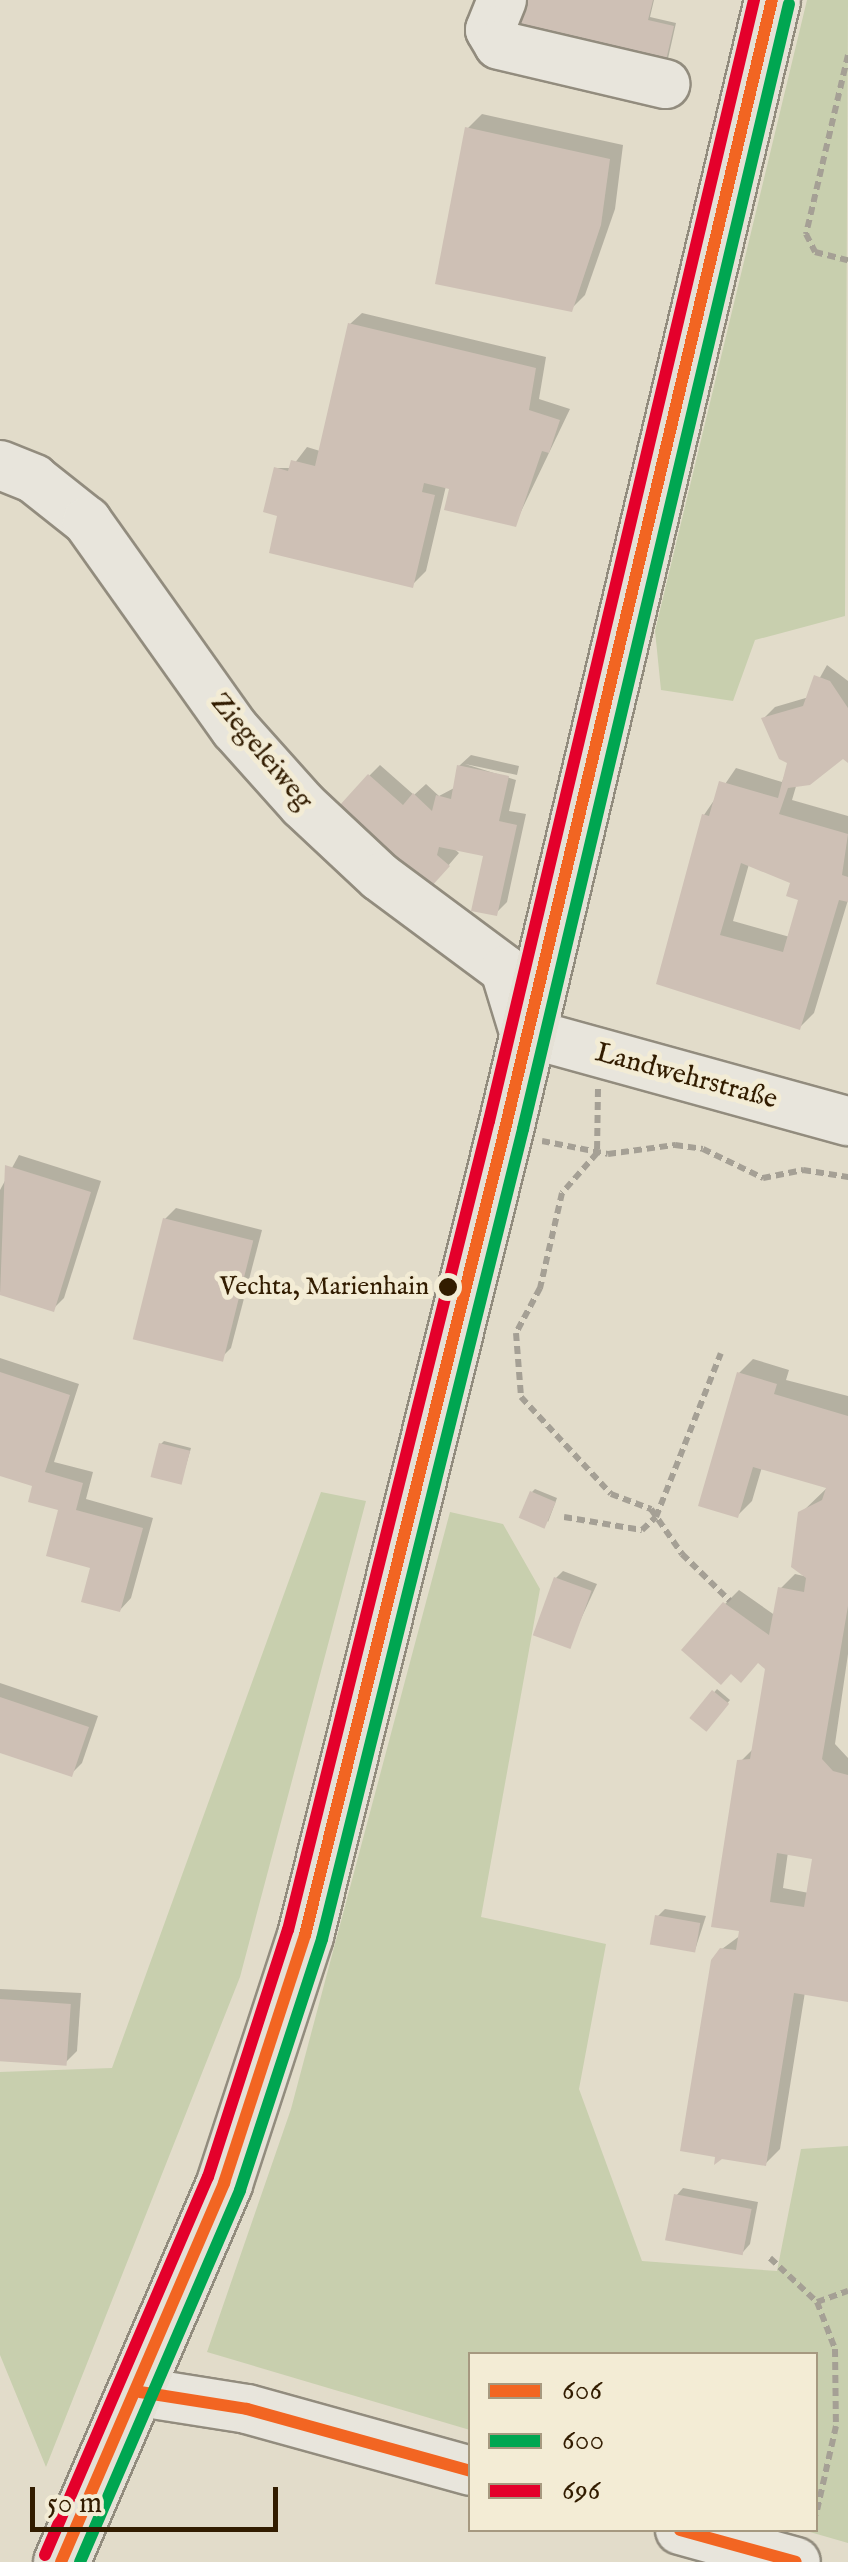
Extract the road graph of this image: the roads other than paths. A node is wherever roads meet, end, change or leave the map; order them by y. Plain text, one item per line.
1 (502, 0) edge
2 (772, 0) edge
3 (665, 84) dead end
4 (0, 465) edge
5 (524, 1032) junction
6 (848, 1121) edge
7 (140, 2392) junction
8 (468, 2470) edge
9 (687, 2532) edge
10 (62, 2562) edge
11 (796, 2562) edge

1 - 3 street
2 - 5 main road
4 - 5 street, Ziegeleiweg
5 - 6 street, Landwehrstraße
5 - 7 main road
7 - 8 street
7 - 10 main road
9 - 11 street

